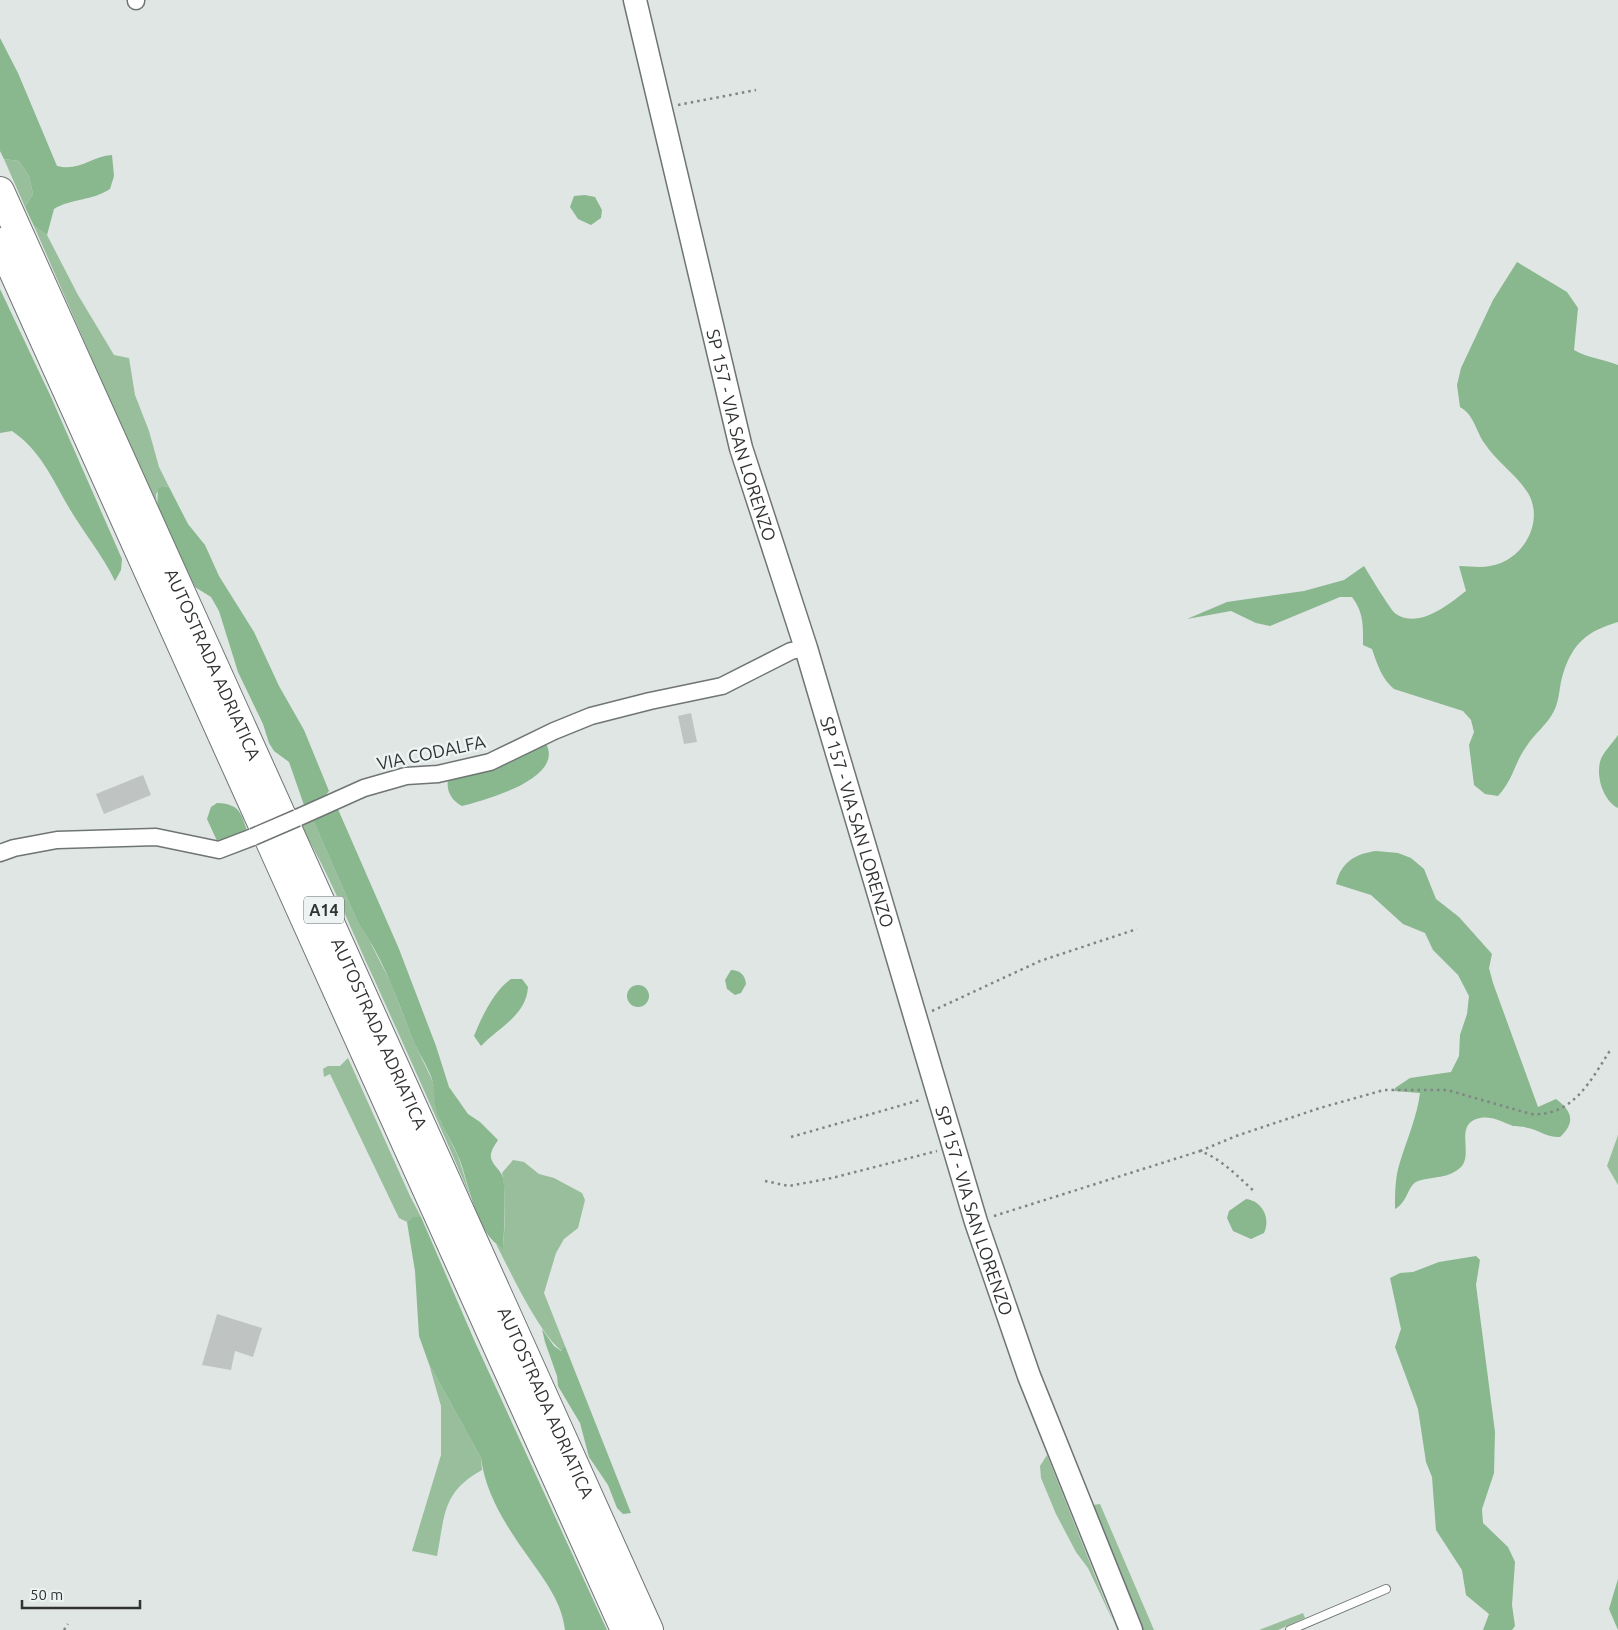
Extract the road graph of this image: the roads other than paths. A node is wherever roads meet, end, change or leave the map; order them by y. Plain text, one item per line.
1 (635, 0) edge
2 (0, 191) edge
3 (0, 242) edge
4 (806, 648) junction
5 (0, 853) edge
6 (1386, 1589) dead end
7 (625, 1630) edge
8 (649, 1630) edge
9 (1131, 1630) edge
10 (1290, 1630) edge

1 - 4 main road, SP 157 - VIA SAN LORENZO
2 - 8 highway, AUTOSTRADA ADRIATICA / A14
3 - 7 highway, AUTOSTRADA ADRIATICA / A14
4 - 5 street, VIA CODALFA, bridge
4 - 9 main road, SP 157 - VIA SAN LORENZO
6 - 10 lane

